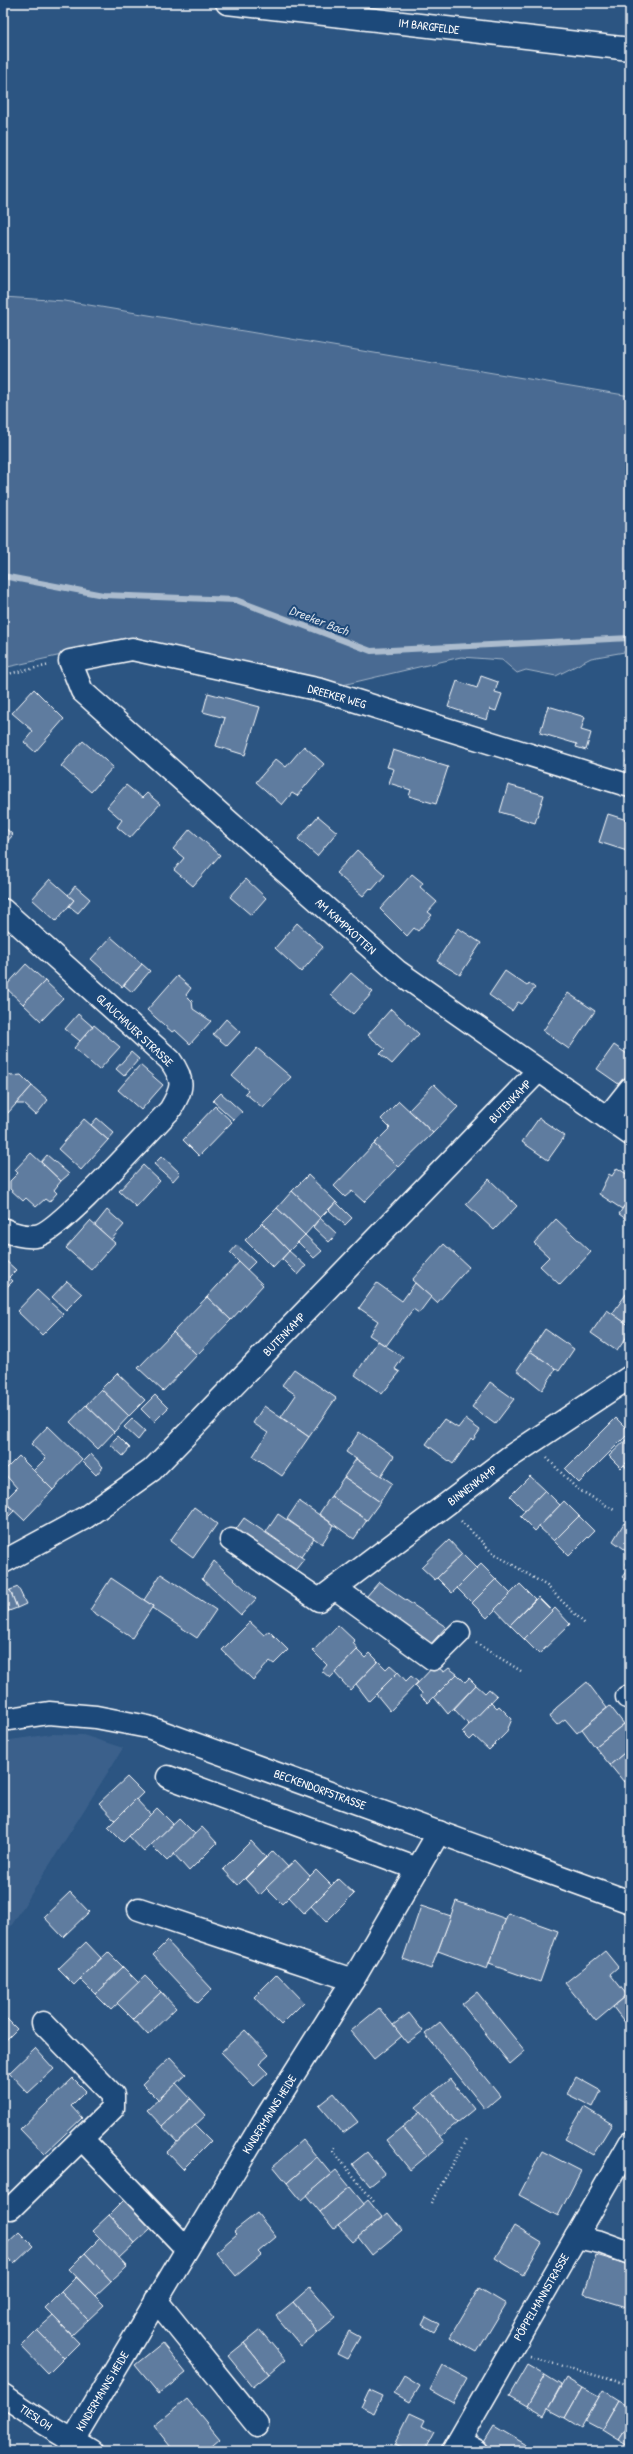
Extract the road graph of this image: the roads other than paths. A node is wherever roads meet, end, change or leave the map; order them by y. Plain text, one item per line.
1 (227, 3) edge
2 (630, 49) edge
3 (82, 691) joint
4 (630, 786) edge
5 (3, 910) edge
6 (538, 1071) junction
7 (630, 1089) edge
8 (607, 1118) junction
9 (630, 1134) edge
10 (7, 1231) edge
11 (630, 1377) edge
12 (231, 1540) dead end
13 (3, 1562) edge
14 (327, 1594) junction
15 (459, 1632) road end
16 (3, 1720) edge
17 (168, 1777) dead end
18 (439, 1832) junction
19 (418, 1869) junction
20 (630, 1902) edge
21 (138, 1909) dead end
22 (353, 1980) junction
23 (43, 2024) dead end
24 (82, 2140) junction
25 (630, 2143) edge
26 (3, 2206) edge
27 (576, 2237) junction
28 (187, 2249) junction
29 (630, 2253) edge
30 (156, 2300) junction
31 (3, 2395) edge
32 (257, 2426) dead end
33 (82, 2446) edge
34 (463, 2448) edge

1 - 2 street, IM BARGFELDE
3 - 4 street, DREEKER WEG
3 - 6 street, AM KAMPKOTTEN
5 - 10 street, GLAUCHAUER STRASSE
6 - 8 street, AM KAMPKOTTEN
6 - 13 street, BUTENKAMP
7 - 8 street
8 - 9 street, AM KAMPKOTTEN
11 - 14 street, BINNENKAMP
12 - 14 street
14 - 15 street
16 - 18 street, BECKENDORFSTRASSE
17 - 19 street
18 - 19 street, KINDERMANNS HEIDE
18 - 20 street, BECKENDORFSTRASSE
19 - 22 street, KINDERMANNS HEIDE
21 - 22 street
22 - 28 street, KINDERMANNS HEIDE
23 - 24 street
24 - 26 street
24 - 28 street
25 - 27 street, PÖPPELMANNSTRASSE
27 - 29 street
27 - 34 street, PÖPPELMANNSTRASSE
28 - 30 street, KINDERMANNS HEIDE
30 - 32 street
30 - 33 street, KINDERMANNS HEIDE
31 - 33 street, TIESLOH

